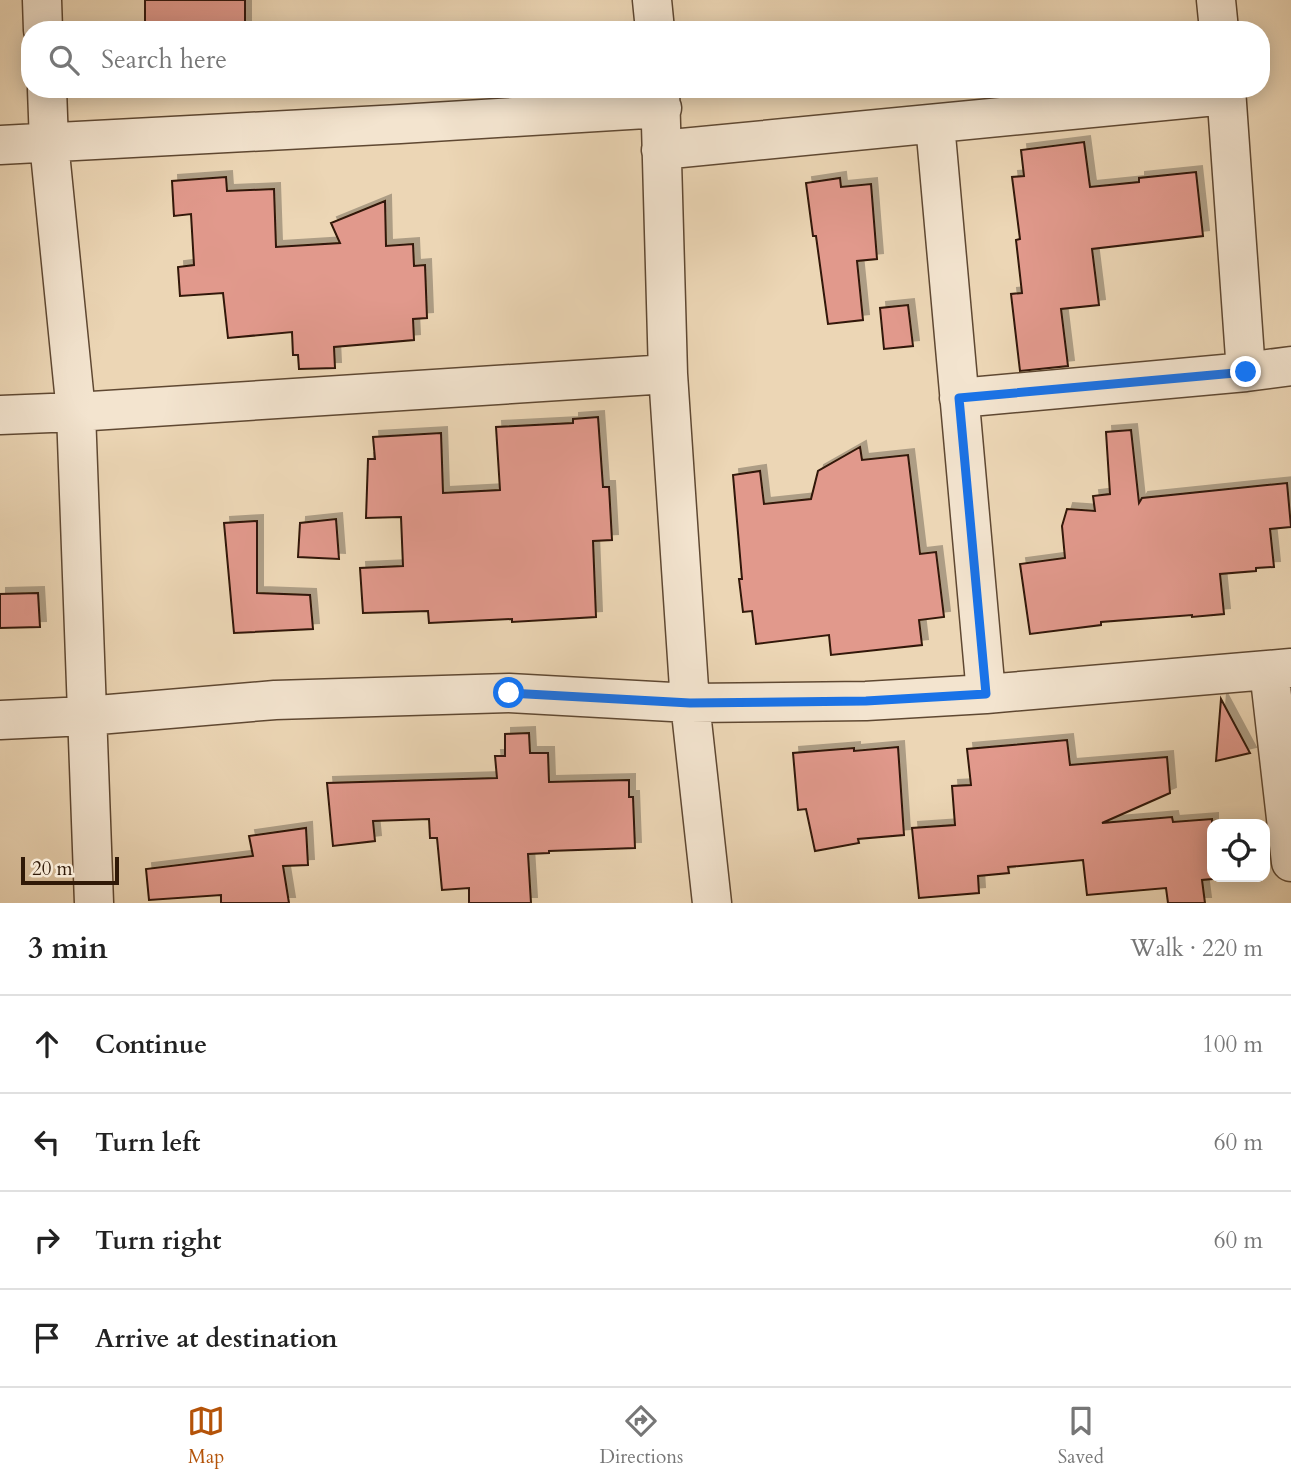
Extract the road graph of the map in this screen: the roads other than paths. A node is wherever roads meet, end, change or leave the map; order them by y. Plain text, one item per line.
1 (42, 0) edge
2 (652, 0) edge
3 (1216, 0) edge
4 (43, 21) edge
5 (654, 21) edge
6 (1218, 21) edge
7 (47, 98) edge
8 (1171, 98) edge
9 (1226, 98) edge
10 (661, 99) edge
11 (934, 124) junction
12 (50, 144) junction
13 (0, 145) edge
14 (661, 150) junction
15 (1291, 366) edge
16 (1246, 372) junction
17 (668, 374) junction
18 (959, 398) junction
19 (76, 412) junction
20 (0, 415) edge
21 (1280, 669) edge
22 (986, 694) junction
23 (690, 703) junction
24 (86, 716) junction
25 (0, 720) edge
26 (1291, 862) edge
27 (94, 903) edge
28 (712, 903) edge

1 - 4 street
2 - 5 street
3 - 6 street
7 - 12 street
8 - 11 street
9 - 16 street
10 - 12 street
10 - 14 street
11 - 14 street
11 - 18 street
12 - 13 street
12 - 19 street
14 - 17 street
15 - 16 street
16 - 18 street
17 - 19 street
17 - 23 street
18 - 22 street
19 - 20 street
19 - 24 street
21 - 22 street
21 - 26 street
22 - 23 street
23 - 24 street
23 - 28 street
24 - 25 street
24 - 27 street

